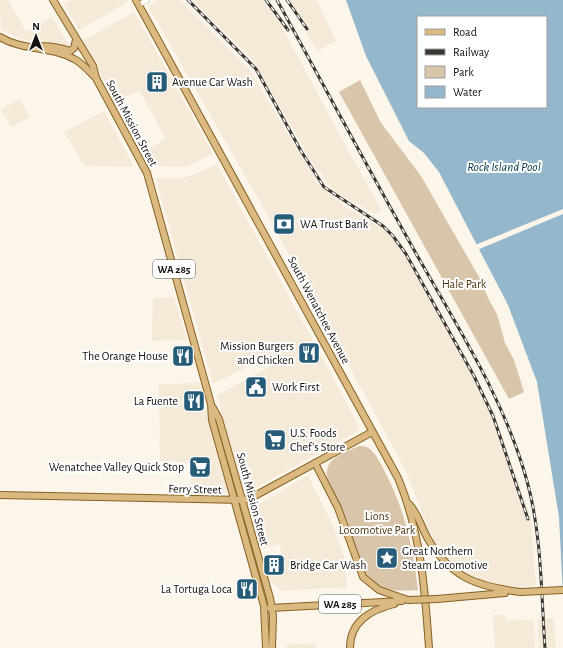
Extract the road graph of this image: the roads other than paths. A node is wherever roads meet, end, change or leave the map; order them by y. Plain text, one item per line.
1 (53, 0) edge
2 (147, 0) edge
3 (138, 2) edge
4 (0, 37) edge
5 (76, 40) junction
6 (31, 48) junction
7 (96, 78) junction
8 (211, 404) junction
9 (372, 432) junction
10 (315, 463) junction
11 (0, 495) edge
12 (235, 500) junction
13 (242, 500) junction
14 (408, 502) junction
15 (563, 590) edge
16 (521, 592) junction
17 (408, 600) junction
18 (264, 608) junction
19 (272, 608) junction
20 (428, 647) edge
21 (266, 648) edge
22 (272, 648) edge
23 (350, 648) edge

1 - 5 main road, South Mission Street / WA 285
2 - 3 street
3 - 9 main road, South Wenatchee Avenue
4 - 6 main road, WA 285
5 - 6 main road
5 - 7 main road, South Mission Street / WA 285
6 - 7 main road, WA 285
7 - 8 main road, South Mission Street / WA 285
8 - 12 main road, South Mission Street / WA 285
8 - 13 main road, South Mission Street / WA 285
9 - 10 main road, Ferry Street
9 - 14 main road, South Wenatchee Avenue
10 - 13 main road, Ferry Street
10 - 17 main road
11 - 12 main road, Ferry Street
12 - 13 main road, Ferry Street
12 - 18 main road, South Mission Street / WA 285
13 - 19 main road, South Mission Street / WA 285
14 - 16 main road
14 - 20 main road, South Wenatchee Avenue
15 - 16 main road, WA 285, bridge
16 - 17 main road, WA 285, bridge
17 - 19 main road, WA 285
17 - 23 main road
18 - 19 main road, WA 285
18 - 21 main road, South Mission Street
19 - 22 main road, South Mission Street

